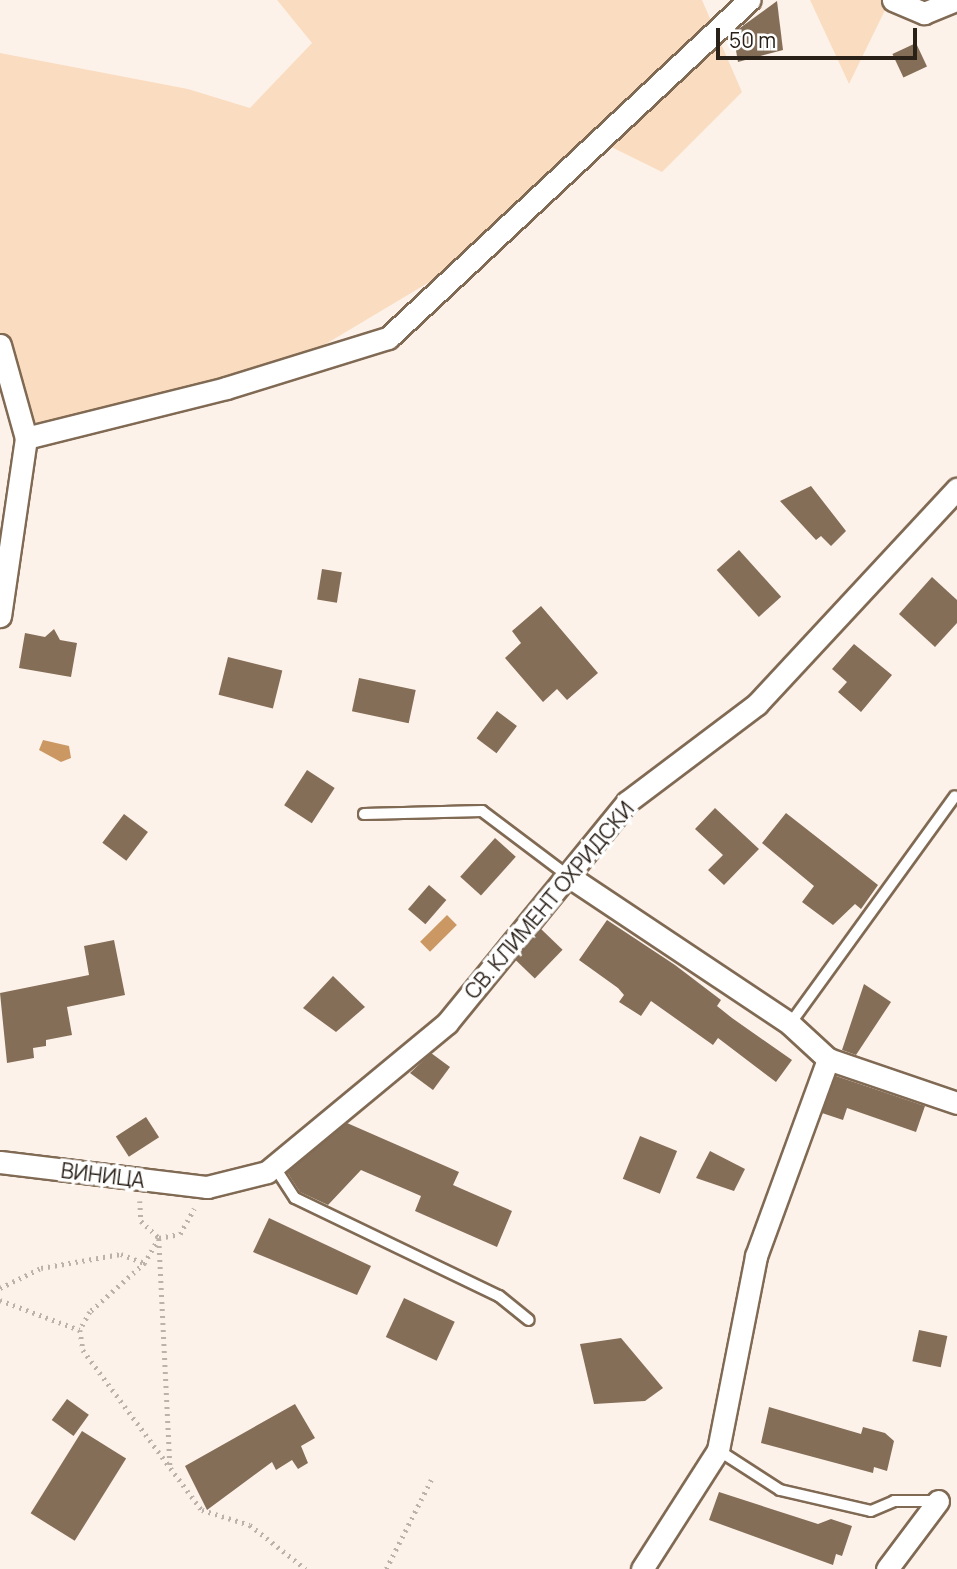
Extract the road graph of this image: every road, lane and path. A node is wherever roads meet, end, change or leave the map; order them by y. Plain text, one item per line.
1 (892, 0) edge
2 (956, 0) edge
3 (744, 5) edge
4 (0, 345) edge
5 (26, 438) junction
6 (957, 489) edge
7 (10, 498) edge
8 (0, 616) edge
9 (955, 796) dead end
10 (364, 814) dead end
11 (567, 875) junction
12 (790, 1024) junction
13 (828, 1059) junction
14 (957, 1103) edge
15 (0, 1163) edge
16 (274, 1166) junction
17 (139, 1180) junction
18 (207, 1187) junction
19 (159, 1238) junction
20 (145, 1263) junction
21 (0, 1288) edge
22 (0, 1300) edge
23 (529, 1320) dead end
24 (80, 1330) junction
25 (718, 1450) junction
26 (171, 1471) junction
27 (431, 1480) dead end
28 (942, 1501) joint
29 (306, 1569) edge
30 (386, 1569) edge
31 (642, 1569) edge
32 (887, 1569) edge

1 - 2 street
3 - 5 street
4 - 5 street
5 - 7 street
6 - 11 street, СВ. КЛИМЕНТ ОХРИДСКИ
7 - 8 street
9 - 12 lane
10 - 11 lane
11 - 12 street
11 - 16 street, СВ. КЛИМЕНТ ОХРИДСКИ
12 - 13 street
13 - 14 street
13 - 25 street
15 - 17 street, ВИНИЦА
16 - 18 street, СВ. КЛИМЕНТ ОХРИДСКИ
16 - 23 lane
17 - 18 street, ВИНИЦА
17 - 19 path
18 - 19 path
19 - 20 path
19 - 26 path
20 - 21 path
20 - 24 path
22 - 24 path
24 - 26 path
25 - 28 lane
25 - 31 street
26 - 29 path
27 - 30 path
28 - 32 street

